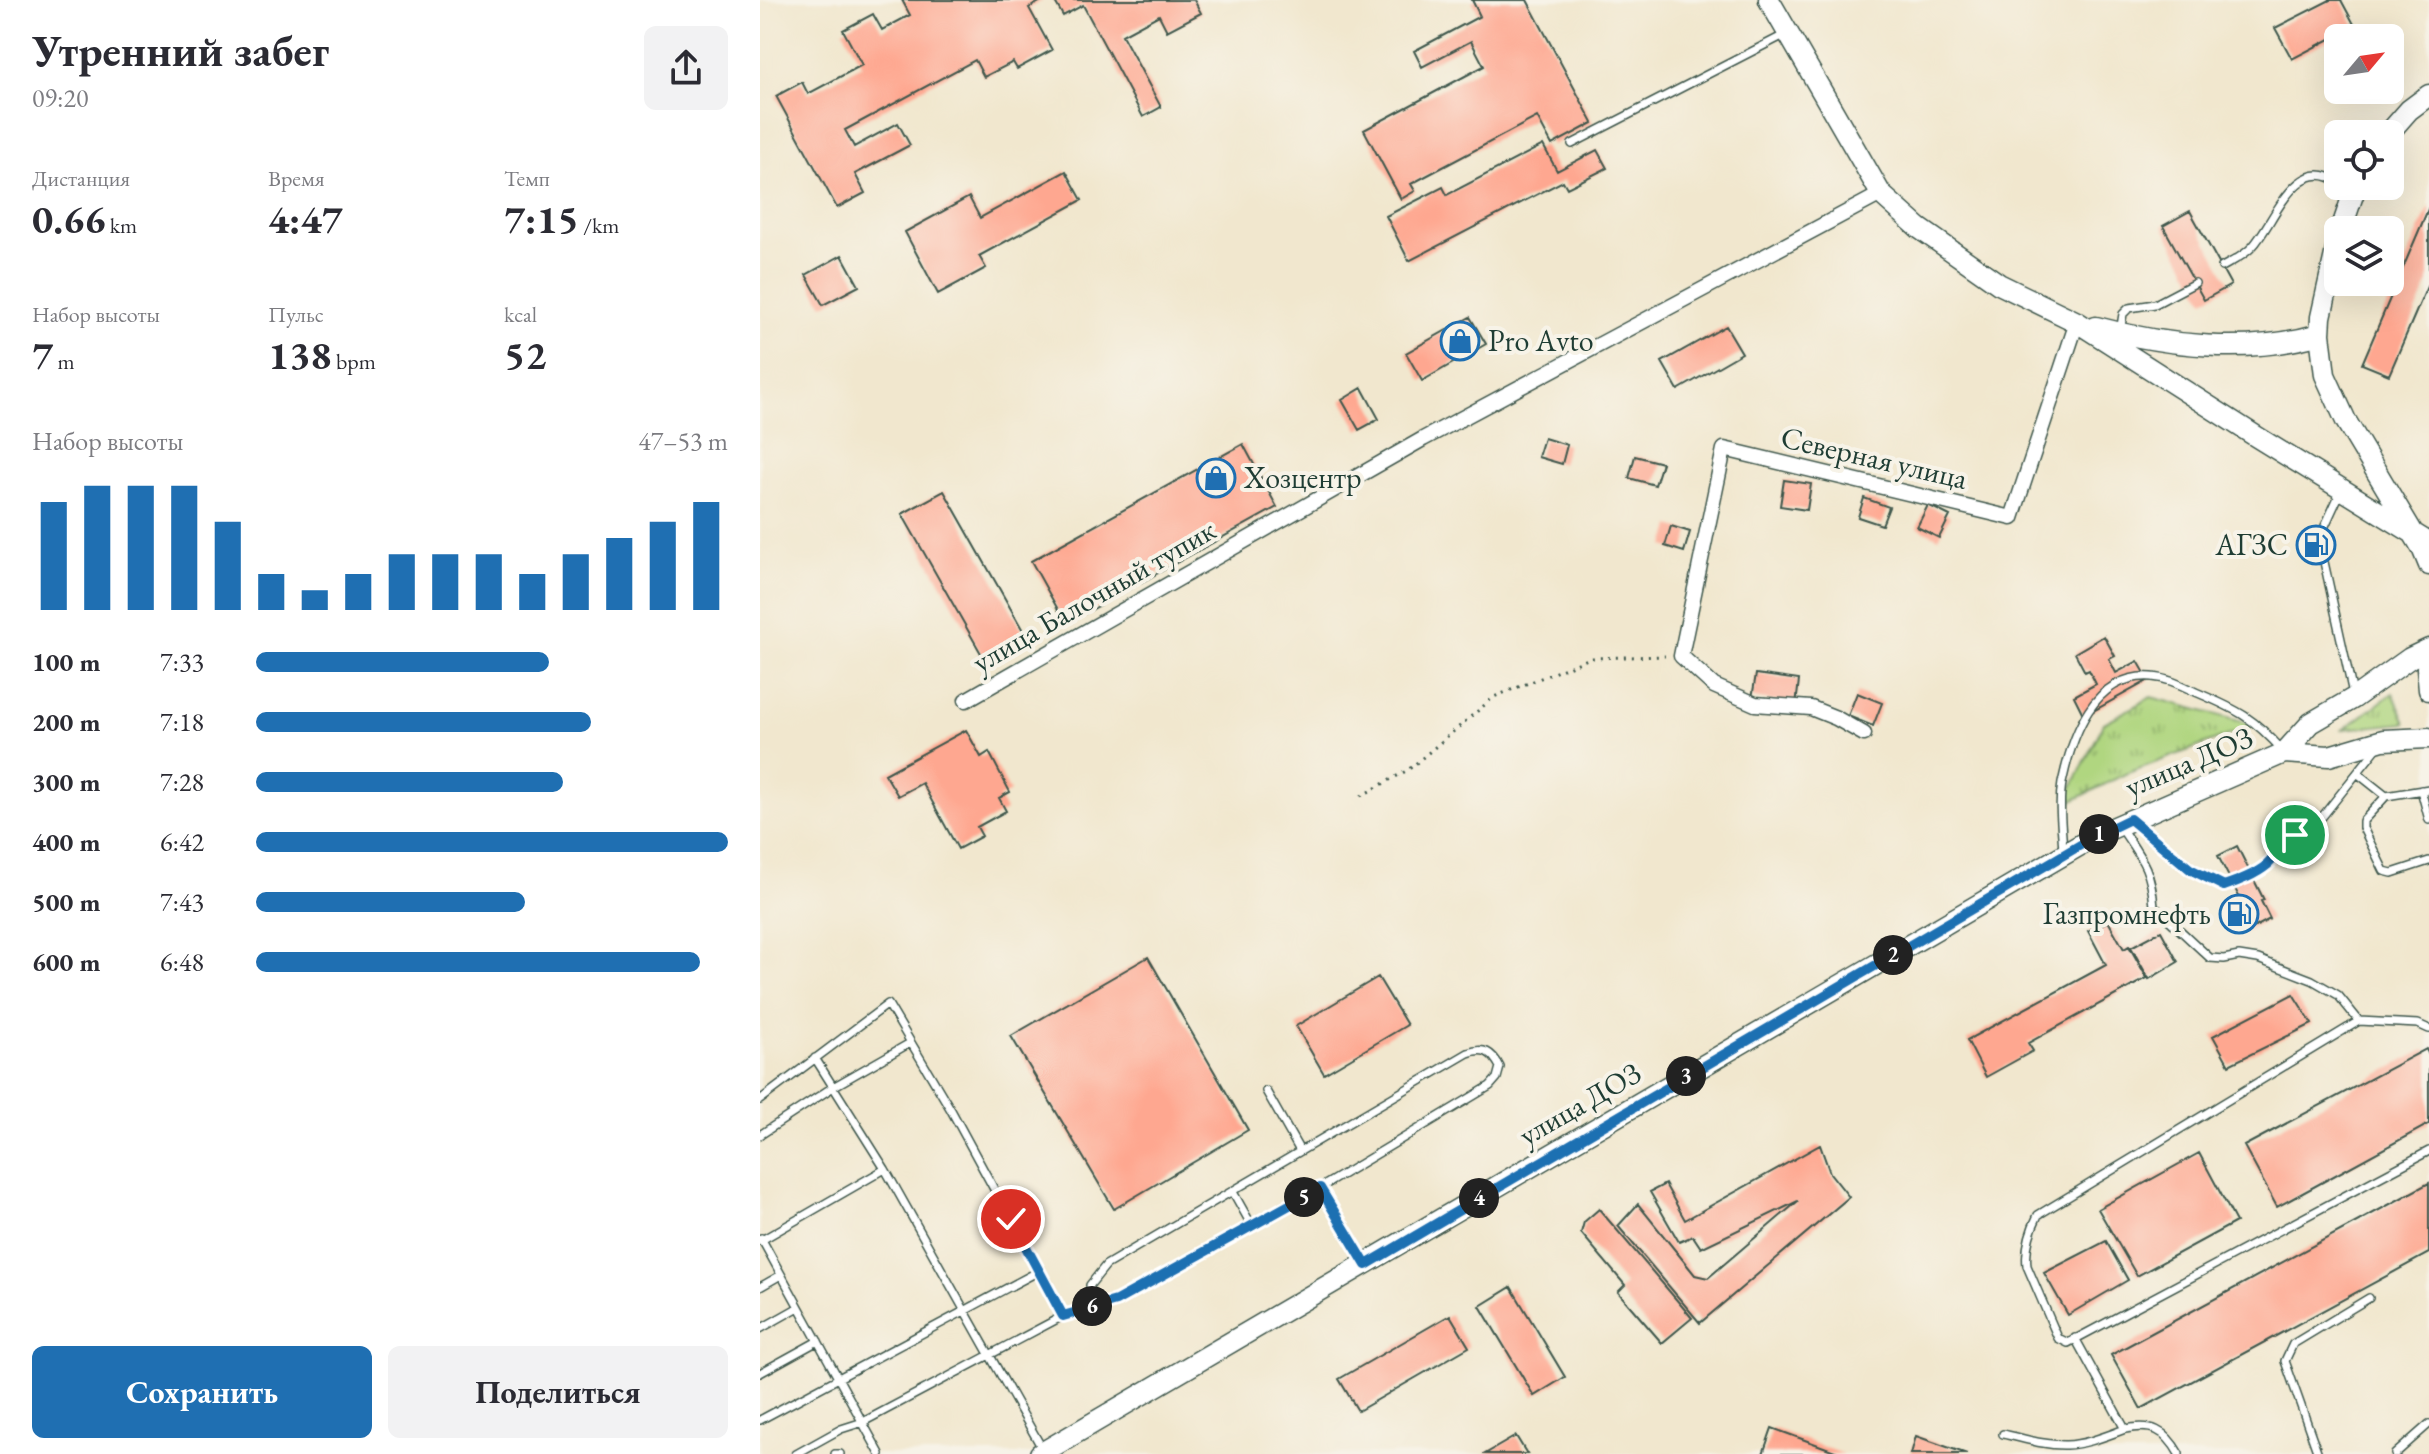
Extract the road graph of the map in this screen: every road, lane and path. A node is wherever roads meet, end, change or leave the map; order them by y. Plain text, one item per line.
1 (1769, 0) edge
2 (1788, 33) junction
3 (2429, 95) edge
4 (2400, 120) edge
5 (1572, 144) dead end
6 (2324, 176) edge
7 (1881, 194) junction
8 (2222, 267) dead end
9 (2195, 283) dead end
10 (2325, 296) edge
11 (2077, 322) junction
12 (2120, 333) junction
13 (2320, 334) junction
14 (2342, 489) junction
15 (2410, 530) junction
16 (2429, 543) edge
17 (2429, 565) edge
18 (2429, 649) edge
19 (1681, 656) junction
20 (2429, 659) edge
21 (2429, 690) edge
22 (2354, 698) junction
23 (966, 700) dead end
24 (1864, 734) dead end
25 (2429, 738) edge
26 (2383, 740) junction
27 (2284, 753) junction
28 (2357, 773) junction
29 (2425, 790) edge
30 (1361, 796) dead end
31 (2386, 796) junction
32 (2429, 820) edge
33 (2124, 822) junction
34 (2063, 855) junction
35 (2429, 861) edge
36 (2359, 1021) junction
37 (2429, 1029) edge
38 (910, 1043) junction
39 (815, 1058) junction
40 (833, 1087) junction
41 (1266, 1091) dead end
42 (760, 1100) edge
43 (761, 1134) edge
44 (1300, 1151) junction
45 (2429, 1151) edge
46 (885, 1169) junction
47 (1320, 1188) junction
48 (1233, 1192) junction
49 (1252, 1226) junction
50 (761, 1239) edge
51 (1366, 1265) junction
52 (1039, 1271) junction
53 (781, 1275) junction
54 (760, 1287) edge
55 (2369, 1298) dead end
56 (1091, 1306) junction
57 (799, 1307) junction
58 (966, 1311) junction
59 (1063, 1316) junction
60 (760, 1329) edge
61 (2075, 1338) junction
62 (818, 1341) junction
63 (991, 1355) junction
64 (760, 1373) edge
65 (838, 1377) junction
66 (760, 1420) edge
67 (863, 1422) junction
68 (2429, 1424) edge
69 (2125, 1429) junction
70 (2003, 1434) dead end
71 (1042, 1453) edge
72 (796, 1454) edge
73 (880, 1454) edge
74 (2179, 1454) edge
75 (2318, 1454) edge
76 (2395, 1454) edge

1 - 2 main road
2 - 5 lane
2 - 7 main road
3 - 4 main road
6 - 8 lane
7 - 11 main road
7 - 23 street, улица Балочный тупик
9 - 12 lane
10 - 13 main road
11 - 12 main road
11 - 14 main road
11 - 19 street, Северная улица
12 - 13 main road
13 - 15 main road
14 - 15 main road
14 - 22 lane
15 - 16 main road
15 - 17 main road
18 - 22 main road
19 - 24 street
19 - 30 path
20 - 21 main road
22 - 27 main road
25 - 26 main road
26 - 27 main road
26 - 28 lane
27 - 33 main road, улица ДОЗ
27 - 34 lane
28 - 31 lane
28 - 33 lane
29 - 31 lane
29 - 32 lane
31 - 35 lane
33 - 34 main road, улица ДОЗ
33 - 36 lane
34 - 51 main road, улица ДОЗ
36 - 37 lane
36 - 61 lane
38 - 39 lane
38 - 40 lane
38 - 52 lane
39 - 40 lane
39 - 42 lane
40 - 43 lane
40 - 46 lane
41 - 44 lane
44 - 47 lane
44 - 48 lane
45 - 61 lane
46 - 50 lane
46 - 58 lane
47 - 49 lane
47 - 51 lane
48 - 49 lane
48 - 56 lane
49 - 56 lane
50 - 53 lane
51 - 71 main road, улица ДОЗ
52 - 58 lane
52 - 59 lane
53 - 54 lane
53 - 57 lane
55 - 75 lane
56 - 59 lane
57 - 60 lane
57 - 62 lane
58 - 63 lane
58 - 65 lane
59 - 63 lane
61 - 69 lane
62 - 64 lane
62 - 65 lane
63 - 67 lane
63 - 71 lane
65 - 66 lane
65 - 67 lane
67 - 72 lane
67 - 73 lane
68 - 76 lane
69 - 70 lane
69 - 74 lane

